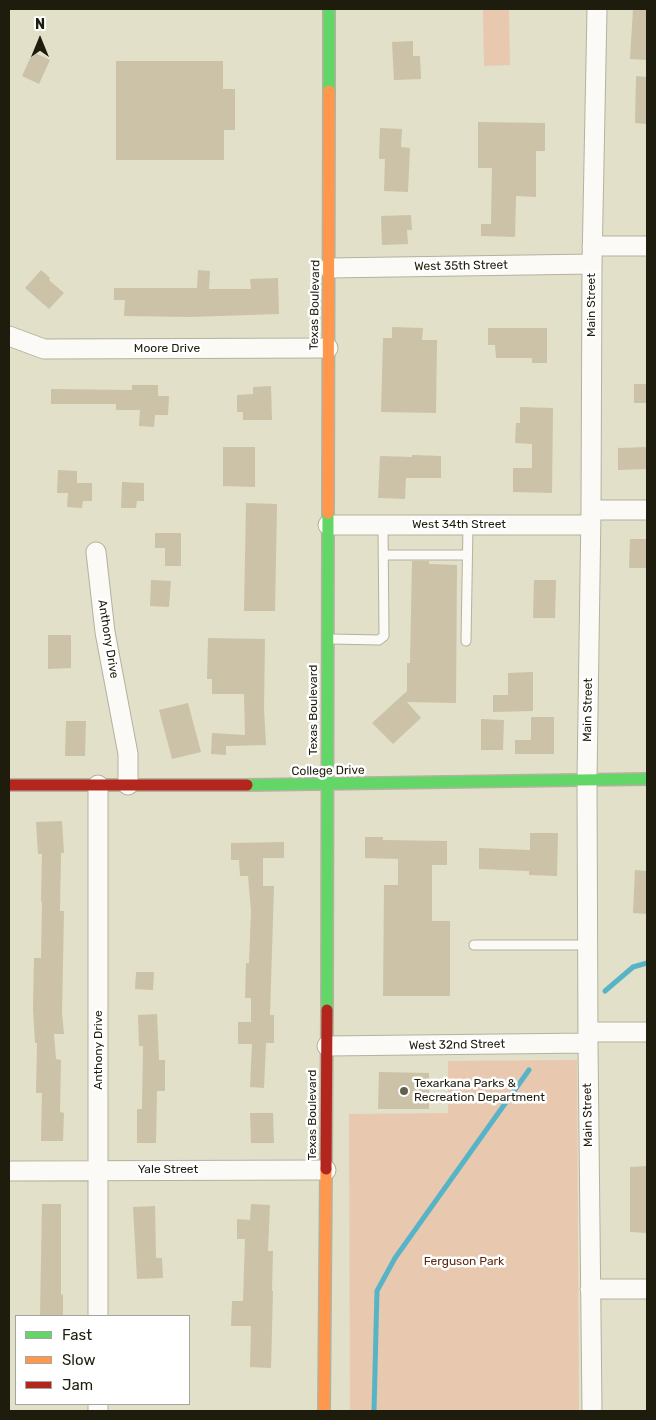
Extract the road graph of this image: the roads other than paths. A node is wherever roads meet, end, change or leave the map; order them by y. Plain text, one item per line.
1 (329, 9) edge
2 (597, 9) edge
3 (647, 246) edge
4 (592, 255) junction
5 (329, 268) junction
6 (9, 336) edge
7 (328, 348) junction
8 (647, 510) edge
9 (591, 517) junction
10 (328, 525) junction
11 (383, 525) junction
12 (468, 525) junction
13 (96, 552) dead end
14 (383, 555) junction
15 (467, 555) junction
16 (328, 639) junction
17 (466, 641) dead end
18 (647, 779) edge
19 (587, 780) junction
20 (9, 785) edge
21 (98, 785) junction
22 (128, 785) junction
23 (328, 786) junction
24 (474, 945) dead end
25 (587, 945) junction
26 (647, 1032) edge
27 (588, 1038) junction
28 (327, 1046) junction
29 (99, 1170) junction
30 (326, 1170) junction
31 (9, 1171) edge
32 (590, 1289) junction
33 (647, 1289) edge
34 (98, 1315) edge
35 (324, 1411) edge
36 (592, 1411) edge

1 - 5 main road, Texas Boulevard
2 - 4 street, Main Street
3 - 4 street, West 35th Street
4 - 5 street, West 35th Street
4 - 9 street, Main Street
5 - 7 main road, Texas Boulevard
6 - 7 street, Moore Drive
7 - 10 main road, Texas Boulevard
8 - 9 street, West 34th Street
9 - 12 street, West 34th Street
9 - 19 street, Main Street
10 - 11 street, West 34th Street
10 - 16 main road, Texas Boulevard
11 - 12 street, West 34th Street
11 - 14 lane
12 - 15 lane
13 - 22 street, Anthony Drive
14 - 15 lane
14 - 16 lane
15 - 17 lane
16 - 23 main road, Texas Boulevard
18 - 19 main road, College Drive
19 - 23 main road, College Drive
19 - 25 street, Main Street
20 - 21 main road, College Drive
21 - 22 main road, College Drive
21 - 29 street, Anthony Drive
22 - 23 main road, College Drive
23 - 28 main road, Texas Boulevard
24 - 25 lane
25 - 27 street, Main Street
26 - 27 street, West 32nd Street
27 - 28 street, West 32nd Street
27 - 32 street, Main Street
28 - 30 main road, Texas Boulevard
29 - 30 street, Yale Street
29 - 31 street, Yale Street
29 - 34 street, Anthony Drive
30 - 35 main road, Texas Boulevard
32 - 33 street
32 - 36 street, Main Street

